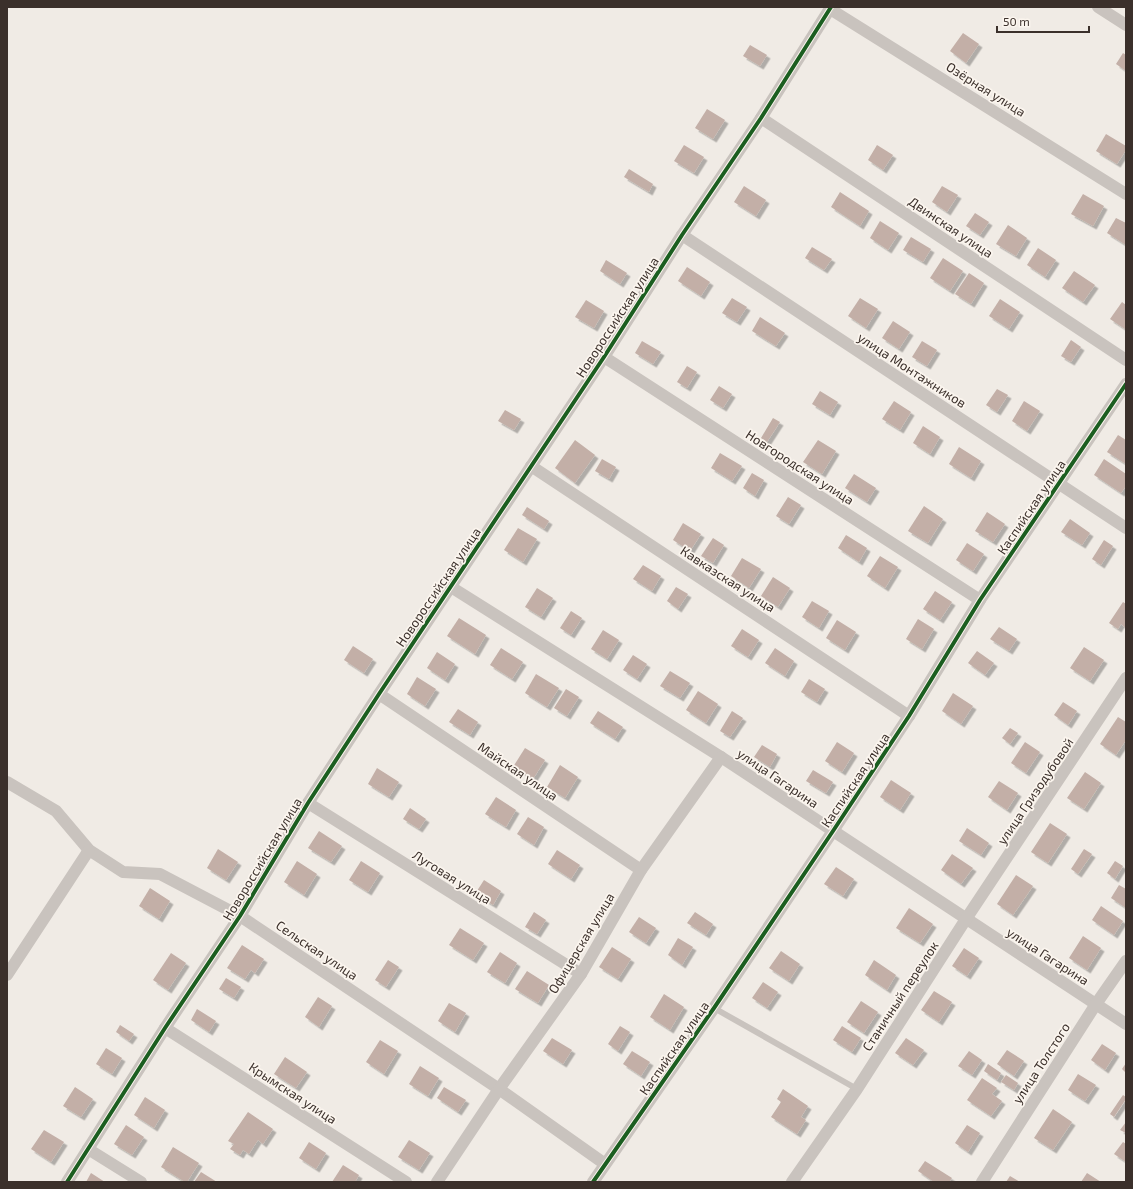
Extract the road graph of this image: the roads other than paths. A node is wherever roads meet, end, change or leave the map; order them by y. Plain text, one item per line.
1 (1098, 7) edge
2 (831, 8) edge
3 (1126, 25) edge
4 (761, 118) junction
5 (1126, 194) edge
6 (682, 234) junction
7 (604, 357) junction
8 (1126, 360) edge
9 (1126, 384) edge
10 (531, 466) junction
11 (1058, 484) junction
12 (1126, 528) edge
13 (451, 587) junction
14 (980, 600) junction
15 (1126, 678) edge
16 (378, 694) junction
17 (909, 716) junction
18 (721, 757) junction
19 (7, 782) edge
20 (308, 803) junction
21 (833, 831) junction
22 (89, 850) junction
23 (641, 870) junction
24 (240, 916) junction
25 (966, 919) junction
26 (1126, 962) edge
27 (581, 974) junction
28 (7, 975) edge
29 (1096, 1004) junction
30 (714, 1008) junction
31 (1126, 1024) edge
32 (165, 1028) junction
33 (499, 1089) junction
34 (857, 1089) junction
35 (88, 1149) junction
36 (605, 1164) junction
37 (66, 1182) edge
38 (141, 1182) edge
39 (406, 1182) edge
40 (437, 1182) edge
41 (593, 1182) edge
42 (792, 1182) edge
43 (982, 1182) edge

1 - 3 street
2 - 4 street, Новороссийская улица
2 - 5 street, Озёрная улица
4 - 6 street, Новороссийская улица
4 - 8 street, Двинская улица
6 - 7 street, Новороссийская улица
6 - 11 street, улица Монтажников
7 - 10 street, Новороссийская улица
7 - 14 street, Новгородская улица
9 - 11 street, Каспийская улица
10 - 13 street, Новороссийская улица
10 - 17 street, Кавказская улица
11 - 12 street, улица Монтажников
11 - 14 street, Каспийская улица
13 - 16 street, Новороссийская улица
13 - 18 street, улица Гагарина
14 - 17 street, Каспийская улица
15 - 25 street, улица Гризодубовой
16 - 20 street, Новороссийская улица
16 - 23 street, Майская улица
17 - 21 street, Каспийская улица
18 - 21 street, улица Гагарина
18 - 23 street, Офицерская улица
19 - 22 street, Сельская улица
20 - 24 street, Новороссийская улица
20 - 27 street, Луговая улица
21 - 25 street, улица Гагарина
21 - 30 street, Каспийская улица
22 - 24 street, Сельская улица
22 - 28 street
23 - 27 street, Офицерская улица
24 - 32 street, Новороссийская улица
24 - 33 street, Сельская улица
25 - 29 street, улица Гагарина
25 - 34 street, Станичный переулок
26 - 29 street, улица Толстого
27 - 33 street, Офицерская улица
29 - 31 street, улица Гагарина
29 - 43 street, улица Толстого
30 - 34 lane
30 - 36 street, Каспийская улица
32 - 35 street, Новороссийская улица
32 - 39 street, Крымская улица
33 - 36 street, Сельская улица
33 - 40 street, Офицерская улица
34 - 42 street, Станичный переулок
35 - 37 street, Новороссийская улица
35 - 38 street
36 - 41 street, Каспийская улица

